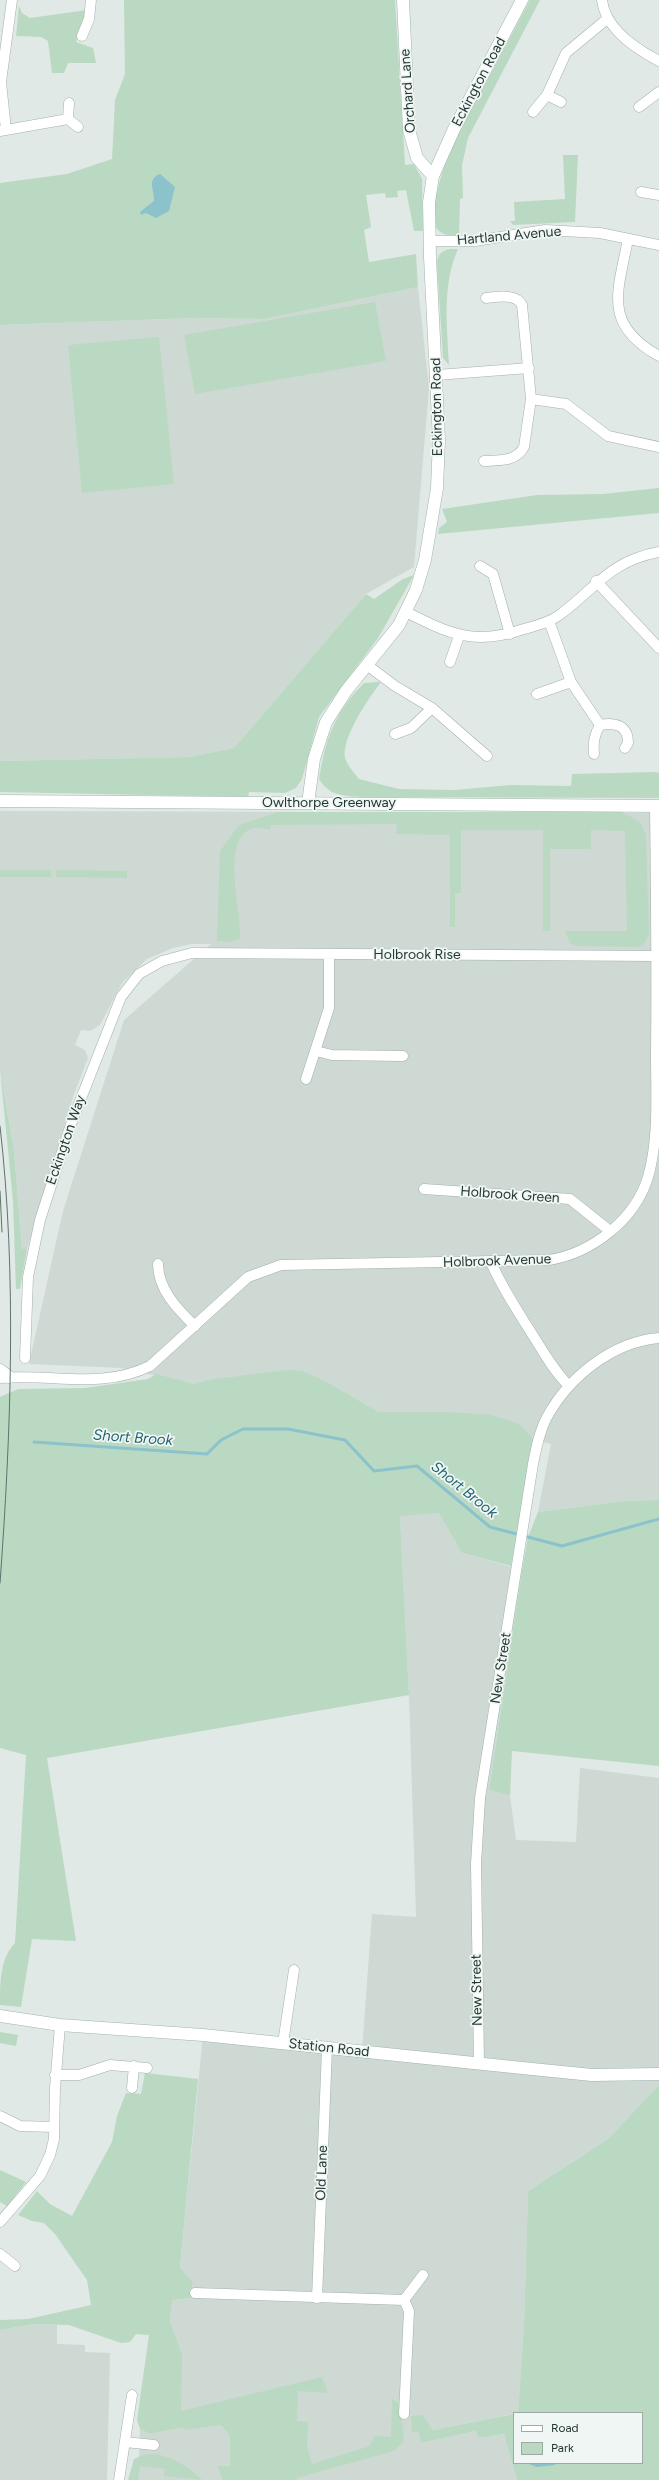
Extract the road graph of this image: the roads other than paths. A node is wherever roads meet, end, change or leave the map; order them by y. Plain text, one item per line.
1 (12, 0) edge
2 (91, 0) edge
3 (403, 0) edge
4 (602, 0) edge
5 (521, 1) edge
6 (607, 18) junction
7 (82, 36) dead end
8 (659, 60) edge
9 (547, 95) junction
10 (657, 97) edge
11 (561, 102) dead end
12 (69, 103) dead end
13 (639, 108) dead end
14 (532, 112) dead end
15 (68, 119) junction
16 (78, 127) dead end
17 (3, 131) edge
18 (433, 176) junction
19 (641, 192) dead end
20 (659, 195) edge
21 (628, 238) junction
22 (430, 242) junction
23 (659, 245) edge
24 (486, 298) dead end
25 (659, 356) edge
26 (529, 368) junction
27 (437, 375) junction
28 (531, 399) junction
29 (659, 447) edge
30 (484, 461) dead end
31 (659, 552) edge
32 (480, 566) dead end
33 (596, 581) junction
34 (406, 612) junction
35 (549, 621) junction
36 (510, 634) junction
37 (459, 636) junction
38 (659, 648) edge
39 (450, 662) dead end
40 (367, 665) junction
41 (571, 682) junction
42 (537, 694) dead end
43 (432, 708) junction
44 (600, 725) junction
45 (395, 734) dead end
46 (624, 748) dead end
47 (594, 754) dead end
48 (487, 756) dead end
49 (0, 801) edge
50 (308, 803) junction
51 (657, 806) edge
52 (329, 955) junction
53 (177, 956) joint
54 (657, 956) junction
55 (316, 1052) junction
56 (403, 1056) dead end
57 (306, 1079) dead end
58 (424, 1190) dead end
59 (610, 1232) junction
60 (491, 1262) junction
61 (158, 1264) dead end
62 (195, 1326) junction
63 (659, 1338) edge
64 (24, 1358) dead end
65 (3, 1375) edge
66 (569, 1386) junction
67 (294, 1970) dead end
68 (0, 2016) edge
69 (60, 2025) junction
70 (283, 2043) junction
71 (327, 2048) junction
72 (479, 2064) junction
73 (134, 2066) junction
74 (147, 2068) dead end
75 (659, 2074) edge
76 (56, 2075) junction
77 (132, 2088) dead end
78 (0, 2116) edge
79 (54, 2126) junction
80 (0, 2222) edge
81 (0, 2254) edge
82 (15, 2266) dead end
83 (423, 2275) dead end
84 (195, 2293) dead end
85 (317, 2298) junction
86 (404, 2300) junction
87 (132, 2395) dead end
88 (404, 2414) dead end
89 (125, 2442) junction
90 (154, 2445) dead end
91 (119, 2480) edge

1 - 17 street
2 - 7 street
3 - 18 street, Orchard Lane
4 - 6 street
5 - 18 street, Eckington Road
6 - 8 street
6 - 9 street
9 - 11 street
9 - 14 street
10 - 13 street
12 - 15 street
15 - 16 street
15 - 17 street
18 - 22 street, Eckington Road
19 - 20 street
21 - 22 street, Hartland Avenue
21 - 23 street, Hartland Avenue
21 - 25 street
22 - 27 street, Eckington Road
24 - 26 street
26 - 27 street
26 - 28 street
27 - 34 street, Eckington Road
28 - 29 street
28 - 30 street
31 - 33 street
32 - 36 street
33 - 35 street
33 - 38 street
34 - 37 street
34 - 40 street, Eckington Road
35 - 36 street
35 - 41 street
36 - 37 street
37 - 39 street
40 - 43 street
40 - 50 street, Eckington Road
41 - 42 street
41 - 44 street
43 - 45 street
43 - 48 street
44 - 46 street
44 - 47 street
49 - 50 street, Owlthorpe Greenway
50 - 51 street, Owlthorpe Greenway
51 - 54 street, Holbrook Avenue
52 - 53 street, Holbrook Rise
52 - 54 street, Holbrook Rise
52 - 55 street
53 - 64 street, Eckington Way
54 - 59 street, Holbrook Avenue
55 - 56 street
55 - 57 street
58 - 59 street, Holbrook Green
59 - 60 street, Holbrook Avenue
60 - 62 street, Holbrook Avenue
60 - 66 street
61 - 62 street
62 - 65 street, Holbrook Avenue
63 - 66 street, New Street
66 - 72 street, New Street
67 - 70 street
68 - 69 street, Station Road
69 - 70 street, Station Road
69 - 76 street
70 - 71 street, Station Road
71 - 72 street, Station Road
71 - 85 street, Old Lane
72 - 75 street, Station Road
73 - 74 street
73 - 76 street
73 - 77 street
76 - 79 street
78 - 79 street
79 - 80 street
81 - 82 street
83 - 86 street
84 - 85 street
85 - 86 street
86 - 88 street
87 - 89 street
89 - 90 street
89 - 91 street

